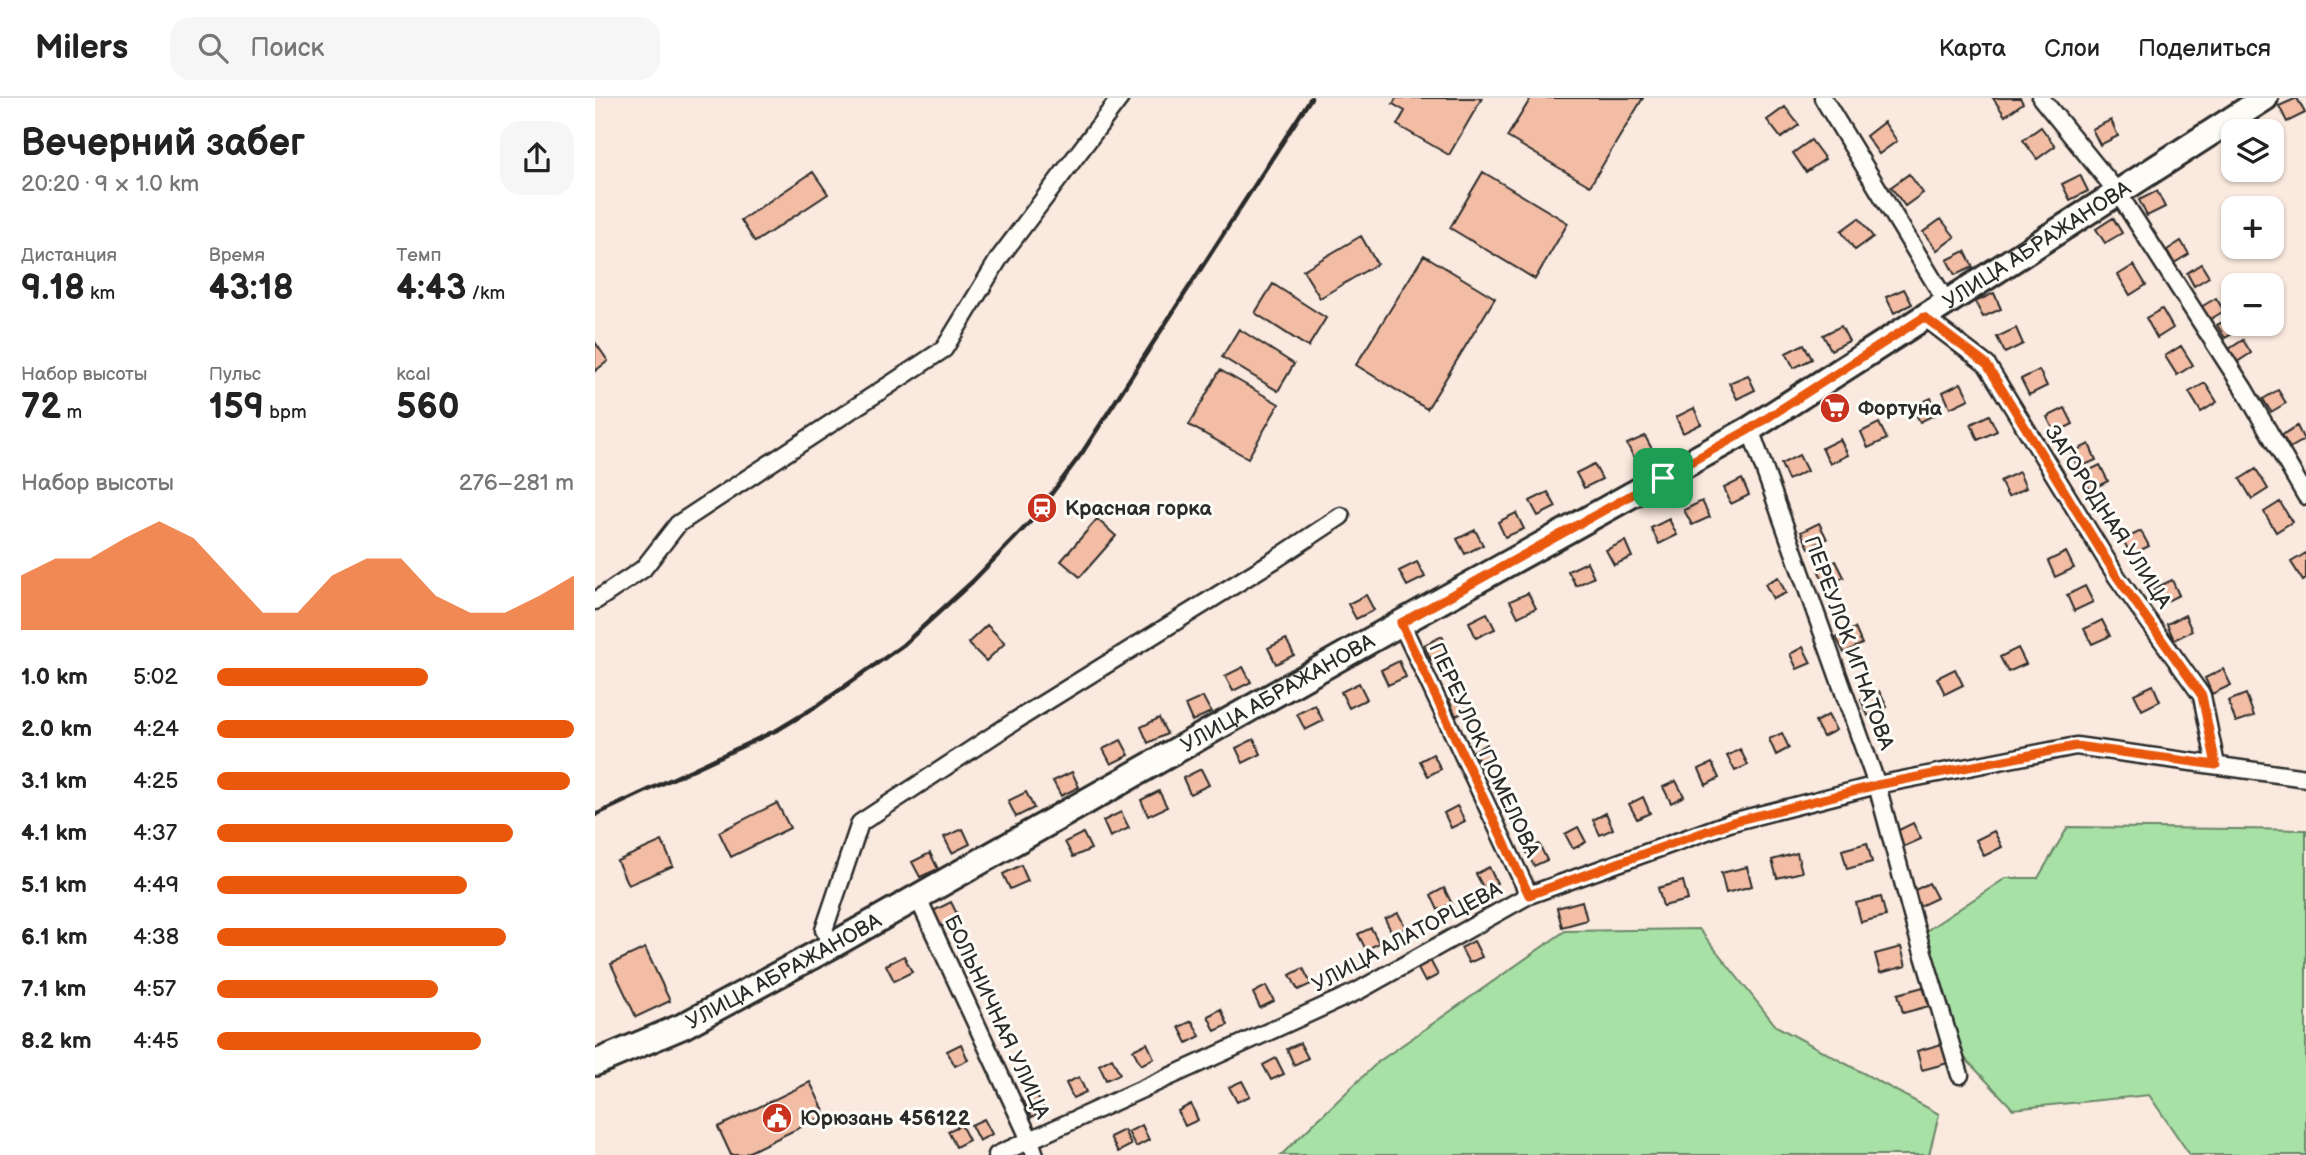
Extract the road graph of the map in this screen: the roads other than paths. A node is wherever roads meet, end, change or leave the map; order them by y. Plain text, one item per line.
1 (1120, 98) edge
2 (1823, 98) edge
3 (2041, 98) edge
4 (2265, 98) edge
5 (2117, 193) junction
6 (1947, 303) junction
7 (1924, 317) junction
8 (1750, 429) junction
9 (2306, 496) edge
10 (1341, 516) dead end
11 (595, 601) edge
12 (1401, 623) junction
13 (2216, 765) junction
14 (2306, 778) edge
15 (1877, 785) junction
16 (1529, 895) junction
17 (918, 898) junction
18 (833, 945) junction
19 (595, 1063) edge
20 (1960, 1075) dead end
21 (1032, 1147) edge
22 (997, 1155) edge

1 - 11 street
2 - 6 street
3 - 5 street
4 - 5 main road, УЛИЦА АБРАЖАНОВА
5 - 6 main road, УЛИЦА АБРАЖАНОВА
5 - 9 street
6 - 7 main road, УЛИЦА АБРАЖАНОВА
7 - 8 main road, УЛИЦА АБРАЖАНОВА
7 - 13 street, ЗАГОРОДНАЯ УЛИЦА
8 - 12 main road, УЛИЦА АБРАЖАНОВА
8 - 15 street, ПЕРЕУЛОК ИГНАТОВА
10 - 18 street
12 - 16 street, ПЕРЕУЛОК ПОМЕЛОВА
12 - 17 main road, УЛИЦА АБРАЖАНОВА
13 - 14 street, УЛИЦА АЛАТОРЦЕВА
13 - 15 street, УЛИЦА АЛАТОРЦЕВА
15 - 16 street, УЛИЦА АЛАТОРЦЕВА
15 - 20 street, ПЕРЕУЛОК ИГНАТОВА
16 - 21 street, УЛИЦА АЛАТОРЦЕВА
17 - 18 main road, УЛИЦА АБРАЖАНОВА
17 - 21 street, БОЛЬНИЧНАЯ УЛИЦА
18 - 19 main road, УЛИЦА АБРАЖАНОВА
21 - 22 street, УЛИЦА АЛАТОРЦЕВА

